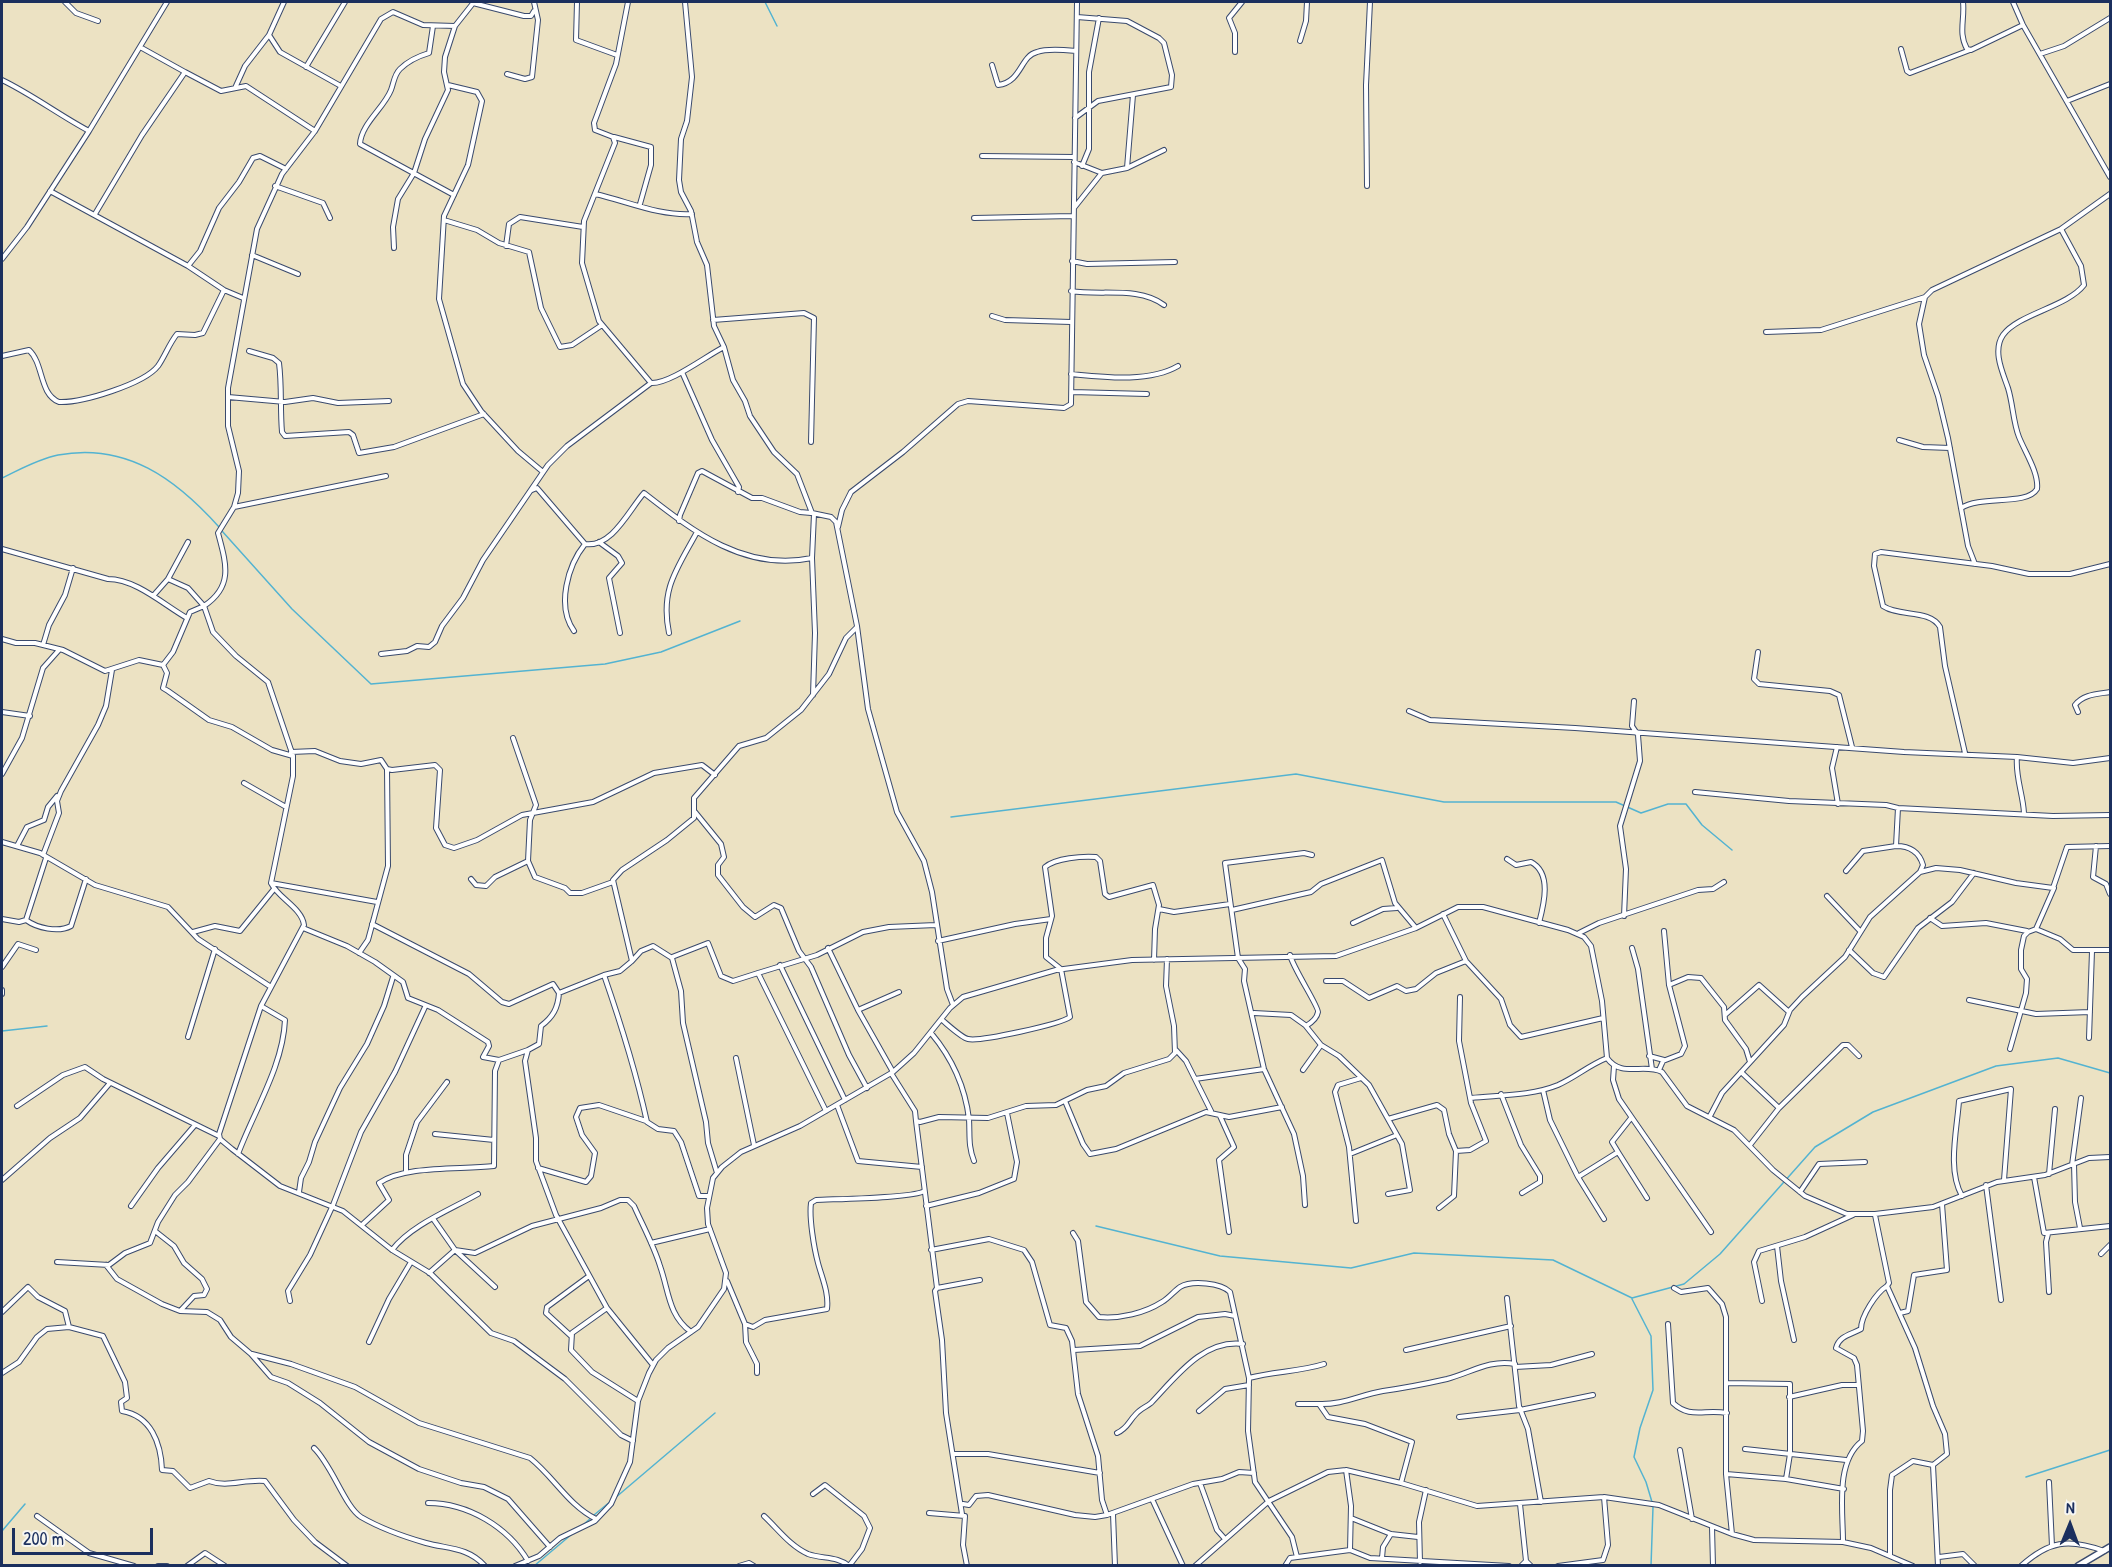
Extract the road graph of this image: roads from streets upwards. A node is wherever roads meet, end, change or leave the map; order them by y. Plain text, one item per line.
1 (65, 2) edge
2 (167, 2) edge
3 (285, 2) edge
4 (345, 2) edge
5 (473, 2) edge
6 (534, 2) edge
7 (577, 2) edge
8 (628, 2) edge
9 (685, 2) edge
10 (1077, 2) edge
11 (1242, 2) edge
12 (1307, 2) edge
13 (1370, 2) edge
14 (1963, 2) edge
15 (2013, 2) edge
16 (535, 10) junction
17 (1077, 17) junction
18 (1099, 18) junction
19 (2110, 18) edge
20 (98, 21) dead end
21 (2023, 25) junction
22 (433, 26) junction
23 (455, 26) junction
24 (269, 35) junction
25 (1300, 41) dead end
26 (140, 47) junction
27 (1901, 49) dead end
28 (1971, 50) junction
29 (1076, 51) junction
30 (1235, 52) dead end
31 (2040, 54) junction
32 (617, 55) junction
33 (992, 65) dead end
34 (306, 68) junction
35 (185, 72) junction
36 (507, 74) dead end
37 (2, 80) edge
38 (2110, 84) edge
39 (448, 85) junction
40 (339, 86) junction
41 (235, 88) junction
42 (1133, 95) junction
43 (2067, 101) junction
44 (1091, 105) junction
45 (1075, 119) junction
46 (89, 131) junction
47 (315, 131) junction
48 (613, 137) junction
49 (1164, 150) dead end
50 (982, 156) dead end
51 (1074, 157) junction
52 (1074, 162) junction
53 (1082, 166) junction
54 (1126, 168) junction
55 (286, 169) junction
56 (414, 172) junction
57 (1102, 173) junction
58 (2110, 177) edge
59 (275, 186) junction
60 (1367, 186) dead end
61 (50, 191) junction
62 (595, 194) junction
63 (2110, 194) edge
64 (454, 195) junction
65 (640, 204) junction
66 (1073, 210) junction
67 (95, 214) junction
68 (692, 214) junction
69 (1073, 216) junction
70 (330, 218) dead end
71 (974, 218) dead end
72 (444, 220) junction
73 (583, 227) junction
74 (2061, 229) junction
75 (506, 246) junction
76 (394, 248) dead end
77 (252, 255) junction
78 (2, 260) edge
79 (1072, 261) junction
80 (1175, 262) dead end
81 (188, 266) junction
82 (298, 274) dead end
83 (224, 290) junction
84 (1071, 291) junction
85 (1925, 297) junction
86 (243, 298) junction
87 (1164, 305) dead end
88 (992, 316) dead end
89 (713, 320) junction
90 (1071, 322) junction
91 (602, 325) junction
92 (1766, 332) dead end
93 (724, 347) junction
94 (249, 351) dead end
95 (2, 356) edge
96 (1178, 366) dead end
97 (682, 372) junction
98 (1071, 374) junction
99 (651, 383) junction
100 (1072, 392) junction
101 (1147, 394) dead end
102 (228, 397) junction
103 (279, 401) junction
104 (389, 401) dead end
105 (483, 414) junction
106 (1899, 440) dead end
107 (811, 442) dead end
108 (1950, 448) junction
109 (543, 472) junction
110 (386, 476) dead end
111 (531, 490) junction
112 (738, 492) junction
113 (234, 507) junction
114 (1961, 508) junction
115 (813, 514) junction
116 (680, 521) junction
117 (838, 527) junction
118 (697, 532) junction
119 (600, 542) junction
120 (188, 543) dead end
121 (585, 544) junction
122 (2, 549) edge
123 (812, 558) junction
124 (1976, 564) junction
125 (2110, 564) edge
126 (73, 568) junction
127 (168, 579) junction
128 (153, 596) junction
129 (204, 606) junction
130 (187, 618) junction
131 (857, 626) junction
132 (574, 631) dead end
133 (620, 633) dead end
134 (669, 633) dead end
135 (2, 639) edge
136 (44, 645) junction
137 (59, 650) junction
138 (1758, 652) dead end
139 (381, 654) dead end
140 (163, 665) junction
141 (112, 670) junction
142 (2110, 692) edge
143 (813, 695) junction
144 (1634, 701) dead end
145 (1409, 711) dead end
146 (2, 712) edge
147 (2078, 712) dead end
148 (30, 716) junction
149 (1635, 733) junction
150 (513, 738) dead end
151 (1837, 747) junction
152 (1852, 747) junction
153 (1965, 753) junction
154 (292, 754) junction
155 (2017, 757) junction
156 (2110, 758) edge
157 (387, 769) junction
158 (2, 774) edge
159 (715, 775) junction
160 (244, 783) dead end
161 (61, 791) junction
162 (1695, 792) dead end
163 (1838, 804) junction
164 (286, 807) junction
165 (1898, 808) junction
166 (534, 811) junction
167 (695, 811) junction
168 (2024, 813) junction
169 (2110, 815) edge
170 (2, 842) edge
171 (17, 846) junction
172 (1896, 846) junction
173 (2096, 846) junction
174 (2110, 846) edge
175 (1312, 855) dead end
176 (44, 856) junction
177 (1507, 859) dead end
178 (528, 861) junction
179 (1846, 871) dead end
180 (1920, 872) junction
181 (1974, 873) junction
182 (86, 879) junction
183 (471, 879) dead end
184 (613, 882) junction
185 (1724, 882) dead end
186 (270, 883) junction
187 (2055, 887) junction
188 (274, 889) junction
189 (2110, 894) edge
190 (1827, 896) dead end
191 (378, 902) junction
192 (1230, 904) junction
193 (1398, 908) junction
194 (1159, 909) junction
195 (1232, 910) junction
196 (1443, 914) junction
197 (1624, 916) junction
198 (1930, 918) junction
199 (2, 919) edge
200 (1051, 919) junction
201 (26, 920) junction
202 (1353, 923) dead end
203 (1539, 923) junction
204 (372, 924) junction
205 (936, 925) junction
206 (303, 928) junction
207 (1416, 928) junction
208 (2036, 929) junction
209 (1665, 931) dead end
210 (1860, 931) junction
211 (193, 932) junction
212 (2028, 932) junction
213 (1579, 933) junction
214 (938, 941) junction
215 (828, 948) junction
216 (1632, 948) dead end
217 (215, 949) junction
218 (36, 950) dead end
219 (1849, 950) junction
220 (2110, 950) edge
221 (2092, 951) junction
222 (359, 953) junction
223 (1290, 955) junction
224 (672, 957) junction
225 (804, 958) junction
226 (1238, 958) junction
227 (1167, 959) junction
228 (1154, 960) junction
229 (632, 961) junction
230 (1466, 961) junction
231 (780, 965) junction
232 (2, 967) edge
233 (1061, 969) junction
234 (758, 974) junction
235 (604, 975) junction
236 (393, 977) junction
237 (1326, 981) dead end
238 (1669, 985) junction
239 (270, 987) junction
240 (899, 992) dead end
241 (559, 993) junction
242 (1461, 997) dead end
243 (1970, 1000) dead end
244 (953, 1005) junction
245 (261, 1006) junction
246 (425, 1007) junction
247 (858, 1010) junction
248 (2021, 1011) junction
249 (2090, 1012) junction
250 (1254, 1013) junction
251 (1789, 1013) junction
252 (1725, 1015) junction
253 (1603, 1018) junction
254 (942, 1020) junction
255 (1306, 1026) junction
256 (931, 1034) junction
257 (188, 1037) dead end
258 (2089, 1038) dead end
259 (1321, 1046) junction
260 (1176, 1048) junction
261 (2010, 1048) dead end
262 (528, 1050) junction
263 (1649, 1056) junction
264 (1859, 1056) dead end
265 (736, 1058) dead end
266 (1607, 1058) junction
267 (500, 1059) junction
268 (1664, 1060) junction
269 (1750, 1063) junction
270 (1614, 1066) junction
271 (1264, 1069) junction
272 (1653, 1069) junction
273 (1303, 1070) dead end
274 (1659, 1070) junction
275 (892, 1072) junction
276 (1741, 1072) junction
277 (1361, 1078) junction
278 (1195, 1079) junction
279 (447, 1082) dead end
280 (110, 1083) junction
281 (867, 1088) junction
282 (1543, 1090) junction
283 (1501, 1094) junction
284 (1471, 1098) junction
285 (2080, 1098) dead end
286 (845, 1100) junction
287 (1065, 1101) junction
288 (837, 1105) junction
289 (17, 1106) dead end
290 (1282, 1107) junction
291 (1779, 1108) junction
292 (2055, 1109) dead end
293 (826, 1111) junction
294 (1211, 1111) junction
295 (1007, 1113) junction
296 (1220, 1116) junction
297 (1710, 1116) junction
298 (968, 1117) junction
299 (1631, 1118) junction
300 (1388, 1119) junction
301 (916, 1121) junction
302 (647, 1122) junction
303 (195, 1125) junction
304 (435, 1134) dead end
305 (1397, 1135) junction
306 (220, 1137) junction
307 (494, 1140) junction
308 (754, 1145) junction
309 (1750, 1146) junction
310 (1456, 1151) junction
311 (1618, 1152) junction
312 (238, 1154) junction
313 (1350, 1154) junction
314 (2110, 1157) edge
315 (974, 1161) dead end
316 (1865, 1162) dead end
317 (2073, 1165) junction
318 (922, 1167) junction
319 (538, 1168) junction
320 (406, 1171) junction
321 (717, 1173) junction
322 (2049, 1174) junction
323 (1578, 1177) junction
324 (2034, 1177) junction
325 (2, 1180) edge
326 (2004, 1180) junction
327 (1986, 1185) junction
328 (924, 1191) junction
329 (299, 1192) junction
330 (1800, 1192) junction
331 (1522, 1193) dead end
332 (478, 1194) dead end
333 (1388, 1194) dead end
334 (709, 1196) junction
335 (1962, 1196) junction
336 (1647, 1198) dead end
337 (1942, 1204) junction
338 (333, 1205) junction
339 (1305, 1205) dead end
340 (131, 1206) dead end
341 (926, 1207) junction
342 (1439, 1208) dead end
343 (1875, 1214) junction
344 (1854, 1215) junction
345 (1604, 1219) dead end
346 (434, 1220) junction
347 (559, 1220) junction
348 (1356, 1221) dead end
349 (363, 1224) junction
350 (2110, 1226) edge
351 (2080, 1228) junction
352 (710, 1229) junction
353 (155, 1232) junction
354 (1228, 1232) dead end
355 (1711, 1232) dead end
356 (1073, 1233) dead end
357 (2048, 1234) junction
358 (651, 1243) junction
359 (2110, 1245) edge
360 (1777, 1246) junction
361 (455, 1250) junction
362 (931, 1250) junction
363 (392, 1251) junction
364 (2101, 1254) dead end
365 (57, 1262) dead end
366 (411, 1262) junction
367 (106, 1265) junction
368 (429, 1273) junction
369 (589, 1276) junction
370 (726, 1280) junction
371 (980, 1280) dead end
372 (1887, 1286) junction
373 (495, 1287) dead end
374 (937, 1288) junction
375 (1674, 1288) dead end
376 (2049, 1292) dead end
377 (1507, 1298) dead end
378 (2001, 1300) dead end
379 (290, 1301) dead end
380 (1762, 1301) dead end
381 (608, 1308) junction
382 (180, 1311) junction
383 (2, 1312) edge
384 (1900, 1313) junction
385 (1235, 1316) junction
386 (745, 1324) junction
387 (1668, 1324) dead end
388 (1511, 1326) junction
389 (69, 1327) junction
390 (691, 1332) junction
391 (571, 1336) junction
392 (1794, 1340) dead end
393 (369, 1342) dead end
394 (1243, 1344) junction
395 (1074, 1350) junction
396 (1406, 1350) dead end
397 (251, 1354) junction
398 (1592, 1354) dead end
399 (1324, 1364) dead end
400 (653, 1365) junction
401 (1515, 1365) junction
402 (2, 1373) edge
403 (757, 1373) dead end
404 (1249, 1378) junction
405 (1726, 1383) junction
406 (1249, 1385) junction
407 (1857, 1385) junction
408 (1593, 1395) dead end
409 (1789, 1397) junction
410 (638, 1401) junction
411 (1298, 1404) dead end
412 (1319, 1404) junction
413 (1199, 1410) dead end
414 (1520, 1410) junction
415 (1727, 1413) junction
416 (1459, 1417) dead end
417 (1117, 1433) dead end
418 (633, 1441) junction
419 (314, 1448) dead end
420 (1745, 1449) dead end
421 (1680, 1450) dead end
422 (953, 1454) junction
423 (1790, 1454) junction
424 (1846, 1460) junction
425 (1933, 1464) junction
426 (1346, 1470) junction
427 (1100, 1473) junction
428 (1254, 1473) junction
429 (1726, 1474) junction
430 (1786, 1479) junction
431 (2049, 1482) dead end
432 (1200, 1483) junction
433 (1401, 1483) junction
434 (1844, 1489) junction
435 (1426, 1490) junction
436 (813, 1494) dead end
437 (1604, 1497) junction
438 (1152, 1499) junction
439 (1269, 1501) junction
440 (1540, 1502) junction
441 (428, 1503) dead end
442 (963, 1504) junction
443 (1520, 1504) junction
444 (929, 1513) dead end
445 (962, 1514) junction
446 (1113, 1514) junction
447 (1107, 1515) junction
448 (37, 1516) dead end
449 (764, 1516) dead end
450 (1351, 1518) junction
451 (596, 1519) junction
452 (1692, 1520) junction
453 (1713, 1527) junction
454 (1391, 1534) junction
455 (1732, 1534) junction
456 (1418, 1537) junction
457 (1225, 1539) junction
458 (1842, 1542) junction
459 (2052, 1546) junction
460 (550, 1547) junction
461 (2110, 1547) edge
462 (1350, 1550) junction
463 (2104, 1551) junction
464 (1890, 1555) junction
465 (1296, 1557) junction
466 (1939, 1557) junction
467 (1382, 1558) junction
468 (528, 1561) junction
469 (1526, 1561) junction
470 (1420, 1562) junction
471 (2085, 1563) edge
472 (1483, 1565) edge
473 (1568, 1565) edge
474 (134, 1566) edge
475 (158, 1566) edge
476 (168, 1566) edge
477 (187, 1566) edge
478 (225, 1566) edge
479 (347, 1566) edge
480 (485, 1566) edge
481 (515, 1566) edge
482 (738, 1566) edge
483 (753, 1566) edge
484 (849, 1566) edge
485 (967, 1566) edge
486 (1115, 1566) edge
487 (1184, 1566) edge
488 (1195, 1566) edge
489 (1285, 1566) edge
490 (1509, 1566) edge
491 (1521, 1566) edge
492 (1531, 1566) edge
493 (1558, 1566) edge
494 (1713, 1566) edge
495 (1913, 1566) edge
496 (1938, 1566) edge
497 (1975, 1566) edge
498 (2021, 1566) edge
499 (2078, 1566) edge

1 - 20 street
2 - 26 street
3 - 24 street
4 - 34 street
5 - 16 street
5 - 23 street
6 - 16 street
7 - 32 street
8 - 32 street
9 - 68 street
10 - 17 street
11 - 30 street
12 - 25 street
13 - 60 street
14 - 28 street
15 - 21 street
16 - 36 street
17 - 18 street
17 - 29 street
18 - 42 street
18 - 44 street
19 - 31 street
21 - 28 street
21 - 31 street
22 - 23 street
22 - 40 street
22 - 56 street
23 - 39 street
24 - 34 street
24 - 41 street
26 - 35 street
26 - 46 street
27 - 28 street
29 - 33 street
29 - 45 street
31 - 43 street
32 - 48 street
34 - 40 street
35 - 41 street
35 - 67 street
37 - 46 street
38 - 43 street
39 - 56 street
39 - 64 street
40 - 47 street
41 - 47 street
42 - 44 street
42 - 54 street
43 - 58 street
44 - 45 street
44 - 53 street
45 - 51 street
46 - 61 street
47 - 55 street
48 - 62 street
48 - 65 street
49 - 54 street
50 - 51 street
51 - 52 street
52 - 53 street
52 - 66 street
53 - 57 street
54 - 57 street
55 - 59 street
55 - 81 street
56 - 64 street
56 - 76 street
57 - 66 street
59 - 70 street
59 - 77 street
61 - 67 street
61 - 78 street
62 - 65 street
62 - 73 street
63 - 74 street
64 - 72 street
65 - 68 street
66 - 69 street
67 - 81 street
68 - 89 street
69 - 71 street
69 - 79 street
72 - 75 street
72 - 105 street
73 - 75 street
73 - 91 street
74 - 85 street
74 - 114 street
75 - 91 street
77 - 82 street
77 - 86 street
79 - 80 street
79 - 84 street
81 - 83 street
83 - 86 street
83 - 95 street
84 - 87 street
84 - 90 street
85 - 92 street
85 - 108 street
86 - 102 street
88 - 90 street
89 - 93 street
89 - 107 street
90 - 98 street
91 - 99 street
93 - 97 street
93 - 115 street
94 - 103 street
96 - 98 street
97 - 99 street
97 - 112 street
98 - 100 street
99 - 109 street
100 - 101 street
100 - 117 street
102 - 103 street
102 - 113 street
103 - 104 street
103 - 105 street
105 - 109 street
106 - 108 street
108 - 114 street
109 - 111 street
110 - 113 street
111 - 121 street
111 - 139 street
112 - 115 street
112 - 116 street
113 - 129 street
114 - 124 street
115 - 117 street
115 - 123 street
116 - 118 street
116 - 119 street
117 - 131 street
118 - 123 street
118 - 134 street
119 - 121 street
119 - 133 street
120 - 127 street
121 - 132 street
122 - 126 street
123 - 143 street
124 - 125 street
124 - 153 street
126 - 128 street
126 - 136 street
127 - 128 street
127 - 129 street
128 - 130 street
129 - 130 street
129 - 154 street
130 - 140 street
131 - 143 street
131 - 205 street
135 - 136 street
136 - 137 street
137 - 141 street
137 - 148 street
138 - 152 street
140 - 141 street
140 - 154 street
141 - 161 street
142 - 147 street
143 - 159 street
144 - 149 street
145 - 149 street
146 - 148 street
148 - 158 street
149 - 151 street
149 - 197 street
150 - 166 street
151 - 152 street
151 - 163 street
152 - 153 street
153 - 155 street
154 - 157 street
154 - 164 street
155 - 156 street
155 - 168 street
157 - 166 street
157 - 191 street
159 - 166 street
159 - 167 street
160 - 164 street
161 - 171 street
161 - 176 street
162 - 163 street
163 - 165 street
164 - 186 street
165 - 168 street
165 - 172 street
166 - 178 street
167 - 184 street
167 - 225 street
168 - 169 street
170 - 171 street
171 - 176 street
172 - 179 street
172 - 180 street
173 - 174 street
173 - 187 street
173 - 189 street
175 - 192 street
176 - 182 street
176 - 201 street
177 - 203 street
178 - 183 street
178 - 184 street
180 - 181 street
180 - 210 street
181 - 187 street
181 - 198 street
182 - 201 street
182 - 211 street
184 - 229 street
185 - 197 street
186 - 188 street
186 - 191 street
187 - 208 street
188 - 206 street
188 - 211 street
190 - 210 street
191 - 204 street
192 - 194 street
192 - 195 street
193 - 195 street
193 - 202 street
193 - 207 street
194 - 200 street
194 - 228 street
195 - 226 street
196 - 203 street
196 - 207 street
196 - 230 street
197 - 213 street
198 - 212 street
198 - 219 street
199 - 201 street
200 - 214 street
200 - 233 street
203 - 213 street
204 - 222 street
204 - 241 street
205 - 214 street
205 - 215 street
206 - 222 street
206 - 239 street
207 - 223 street
208 - 212 street
208 - 221 street
209 - 238 street
210 - 219 street
211 - 217 street
212 - 248 street
213 - 253 street
214 - 244 street
215 - 225 street
215 - 247 street
216 - 263 street
217 - 239 street
217 - 257 street
218 - 232 street
219 - 251 street
220 - 221 street
221 - 249 street
222 - 236 street
223 - 226 street
223 - 255 street
224 - 229 street
224 - 234 street
224 - 321 street
225 - 231 street
225 - 281 street
226 - 227 street
226 - 250 street
227 - 228 street
227 - 260 street
228 - 233 street
229 - 235 street
230 - 237 street
230 - 253 street
231 - 234 street
231 - 286 street
233 - 244 street
233 - 254 street
234 - 293 street
235 - 241 street
235 - 302 street
236 - 246 street
236 - 329 street
238 - 252 street
238 - 268 street
239 - 245 street
240 - 247 street
241 - 262 street
242 - 284 street
243 - 248 street
244 - 254 street
245 - 306 street
245 - 312 street
246 - 267 street
246 - 338 street
247 - 275 street
248 - 249 street
248 - 261 street
249 - 258 street
250 - 255 street
250 - 271 street
251 - 252 street
251 - 269 street
252 - 269 street
253 - 266 street
254 - 256 street
255 - 259 street
256 - 275 street
256 - 298 street
259 - 273 street
259 - 277 street
260 - 278 street
260 - 287 street
262 - 267 street
262 - 319 street
263 - 268 street
263 - 272 street
264 - 291 street
265 - 308 street
266 - 270 street
266 - 282 street
267 - 307 street
268 - 274 street
269 - 276 street
270 - 272 street
270 - 299 street
271 - 278 street
271 - 290 street
272 - 274 street
274 - 297 street
275 - 281 street
275 - 301 street
276 - 291 street
276 - 297 street
277 - 300 street
277 - 313 street
278 - 294 street
279 - 320 street
280 - 289 street
280 - 303 street
280 - 325 street
281 - 286 street
282 - 283 street
282 - 323 street
283 - 284 street
283 - 331 street
284 - 310 street
285 - 317 street
286 - 288 street
287 - 294 street
287 - 295 street
288 - 293 street
288 - 318 street
290 - 296 street
290 - 339 street
291 - 309 street
292 - 322 street
293 - 308 street
294 - 296 street
295 - 298 street
295 - 341 street
296 - 354 street
297 - 309 street
298 - 301 street
298 - 315 street
299 - 311 street
299 - 355 street
300 - 305 street
300 - 310 street
301 - 318 street
302 - 319 street
302 - 334 street
303 - 306 street
303 - 340 street
304 - 307 street
305 - 313 street
305 - 333 street
306 - 312 street
306 - 353 street
307 - 320 street
308 - 321 street
309 - 330 street
310 - 342 street
311 - 323 street
311 - 336 street
312 - 329 street
313 - 348 street
314 - 317 street
316 - 330 street
317 - 322 street
317 - 351 street
318 - 328 street
319 - 347 street
320 - 349 street
321 - 334 street
322 - 324 street
323 - 345 street
324 - 326 street
324 - 357 street
326 - 327 street
326 - 335 street
327 - 335 street
327 - 378 street
328 - 341 street
328 - 386 street
329 - 338 street
330 - 344 street
332 - 346 street
334 - 352 street
335 - 337 street
337 - 343 street
337 - 384 street
338 - 349 street
338 - 379 street
341 - 362 street
343 - 344 street
343 - 372 street
344 - 360 street
346 - 361 street
346 - 363 street
347 - 358 street
347 - 361 street
347 - 369 street
349 - 363 street
350 - 351 street
351 - 357 street
352 - 358 street
352 - 370 street
353 - 367 street
353 - 382 street
356 - 385 street
357 - 376 street
358 - 390 street
359 - 364 street
360 - 380 street
360 - 392 street
361 - 368 street
361 - 373 street
362 - 374 street
362 - 395 street
363 - 366 street
365 - 367 street
366 - 368 street
366 - 393 street
367 - 382 street
368 - 418 street
369 - 381 street
369 - 391 street
370 - 386 street
370 - 390 street
371 - 374 street
372 - 384 street
372 - 407 street
374 - 422 street
375 - 405 street
377 - 388 street
381 - 391 street
381 - 400 street
382 - 397 street
383 - 389 street
384 - 425 street
385 - 394 street
385 - 395 street
386 - 403 street
387 - 415 street
388 - 396 street
388 - 401 street
389 - 402 street
389 - 479 street
390 - 400 street
391 - 410 street
394 - 404 street
394 - 417 street
395 - 427 street
397 - 451 street
397 - 460 street
398 - 401 street
399 - 404 street
400 - 410 street
401 - 412 street
401 - 414 street
404 - 406 street
405 - 409 street
405 - 415 street
406 - 413 street
406 - 428 street
407 - 409 street
407 - 424 street
408 - 414 street
409 - 423 street
410 - 418 street
411 - 412 street
412 - 433 street
414 - 416 street
414 - 440 street
415 - 429 street
418 - 451 street
419 - 480 street
420 - 423 street
421 - 452 street
422 - 427 street
422 - 442 street
423 - 424 street
423 - 430 street
424 - 434 street
425 - 464 street
425 - 466 street
426 - 433 street
426 - 439 street
426 - 450 street
427 - 447 street
428 - 432 street
428 - 439 street
429 - 430 street
429 - 455 street
430 - 434 street
431 - 459 street
432 - 438 street
432 - 457 street
433 - 435 street
434 - 458 street
435 - 443 street
435 - 456 street
436 - 484 street
437 - 440 street
437 - 452 street
437 - 473 street
438 - 446 street
438 - 487 street
439 - 457 street
439 - 465 street
440 - 443 street
441 - 468 street
442 - 445 street
442 - 447 street
443 - 469 street
444 - 445 street
445 - 485 street
446 - 447 street
446 - 486 street
448 - 474 street
449 - 484 street
450 - 454 street
450 - 462 street
451 - 460 street
452 - 453 street
453 - 455 street
453 - 494 street
454 - 456 street
454 - 467 street
455 - 458 street
456 - 470 street
457 - 488 street
458 - 464 street
459 - 463 street
459 - 498 street
460 - 468 street
461 - 463 street
462 - 465 street
462 - 467 street
463 - 471 street
464 - 495 street
465 - 489 street
466 - 496 street
466 - 497 street
467 - 470 street
468 - 481 street
469 - 491 street
469 - 492 street
470 - 472 street
471 - 499 street
472 - 490 street
473 - 493 street
475 - 476 street
477 - 478 street
482 - 483 street

